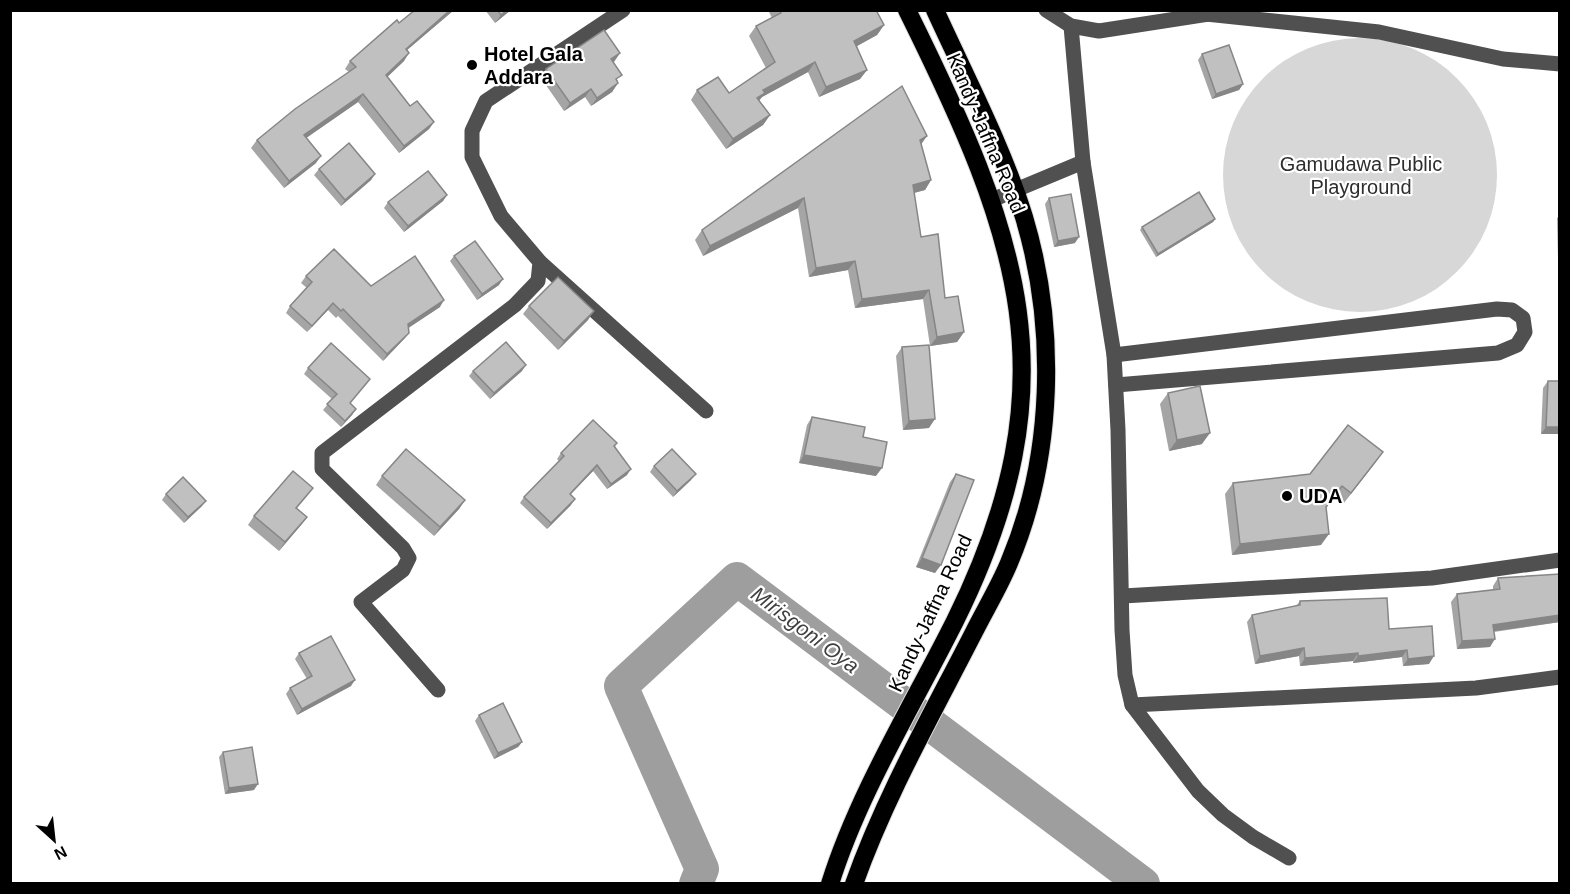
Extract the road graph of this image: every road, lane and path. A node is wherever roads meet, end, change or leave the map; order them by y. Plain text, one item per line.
1 (623, 10) edge
2 (907, 10) edge
3 (935, 10) edge
4 (1046, 10) edge
5 (1230, 10) edge
6 (1206, 14) junction
7 (1071, 26) junction
8 (1560, 64) edge
9 (1083, 162) junction
10 (1015, 190) junction
11 (992, 200) junction
12 (540, 262) junction
13 (1114, 355) junction
14 (1116, 385) junction
15 (706, 411) dead end
16 (1560, 560) edge
17 (1123, 596) junction
18 (1560, 677) edge
19 (438, 690) dead end
20 (1132, 705) junction
21 (1289, 858) dead end
22 (830, 884) edge
23 (854, 884) edge

1 - 12 street
2 - 11 highway, Kandy-Jaffna Road
3 - 10 highway, Kandy-Jaffna Road
4 - 7 street
5 - 6 street
6 - 7 street
6 - 8 street
7 - 9 street
9 - 10 street
9 - 13 street
10 - 11 street
10 - 23 highway, Kandy-Jaffna Road
11 - 22 highway, Kandy-Jaffna Road
12 - 15 street
12 - 19 street
13 - 14 street
13 - 14 street
14 - 17 street
16 - 17 street
17 - 20 street
18 - 20 street
20 - 21 street

